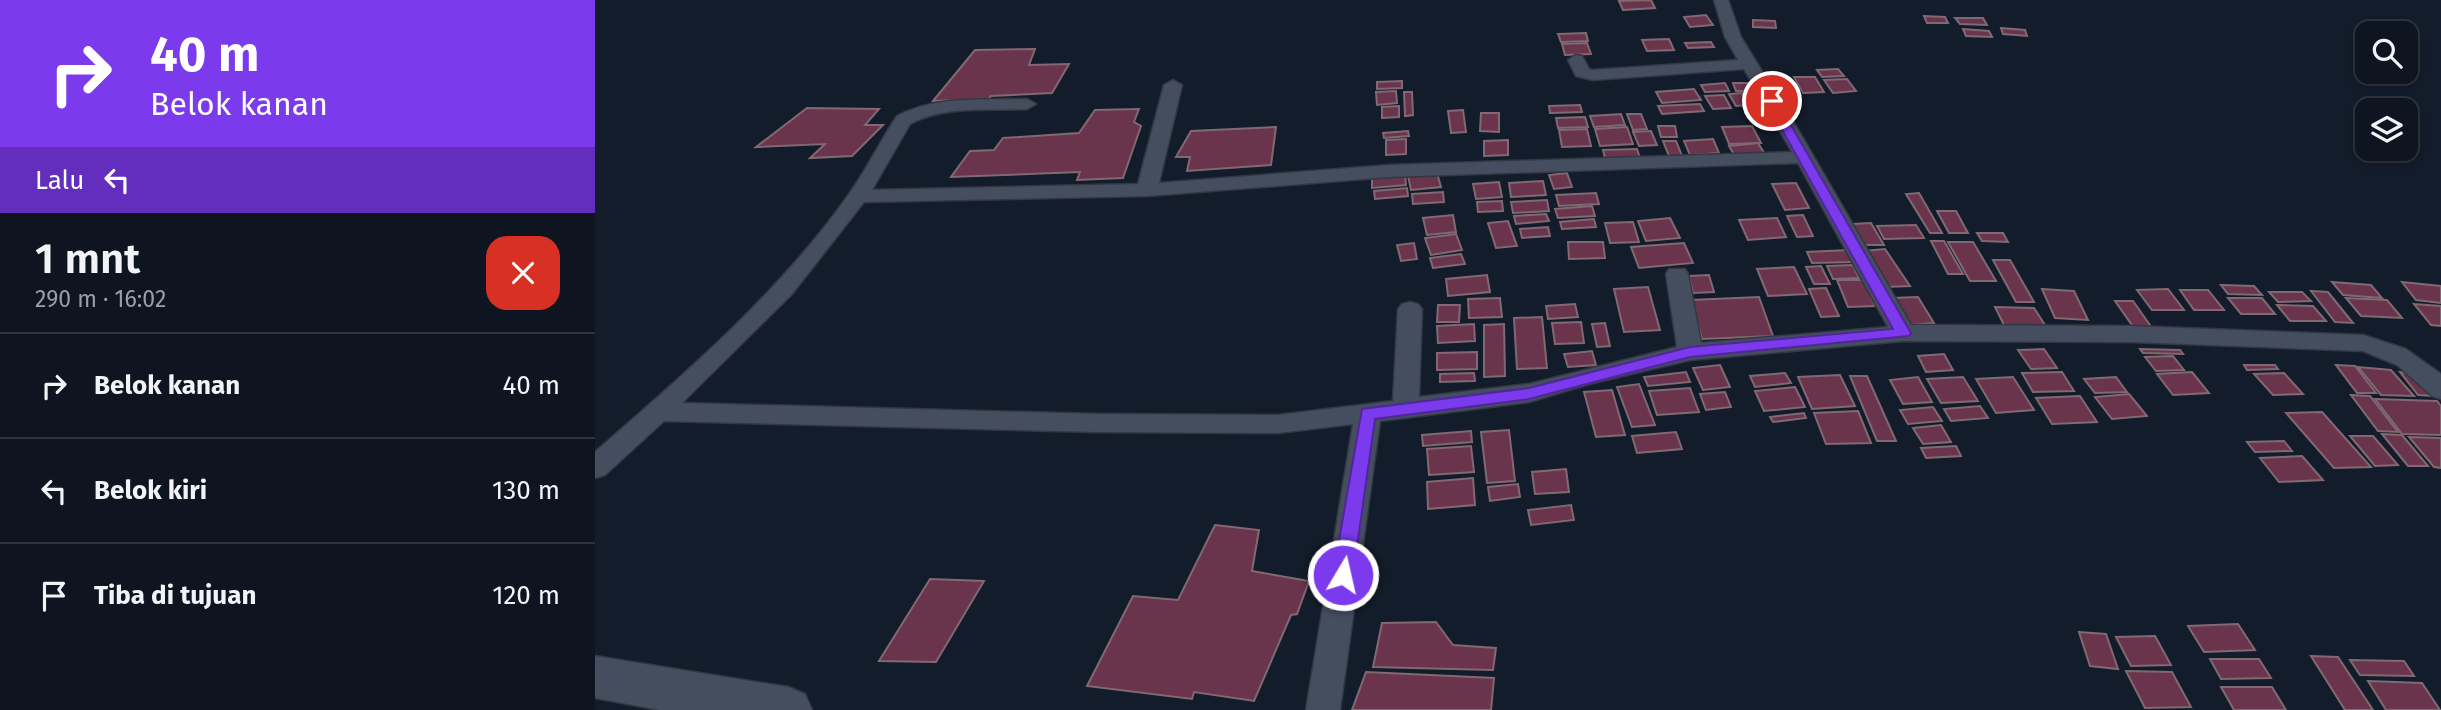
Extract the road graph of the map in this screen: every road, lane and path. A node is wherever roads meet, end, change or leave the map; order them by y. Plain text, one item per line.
1 (1721, 0) edge
2 (1576, 60) dead end
3 (1750, 64) junction
4 (1173, 85) dead end
5 (1027, 104) dead end
6 (1803, 157) junction
7 (1147, 190) junction
8 (858, 196) junction
9 (1677, 274) dead end
10 (1410, 309) dead end
11 (1903, 333) junction
12 (1690, 352) junction
13 (2441, 390) edge
14 (1406, 407) junction
15 (658, 412) junction
16 (1368, 414) junction
17 (595, 468) edge
18 (595, 678) edge
19 (788, 710) edge
20 (1323, 710) edge

1 - 3 street
2 - 3 street
3 - 6 street
4 - 7 street
5 - 8 street
6 - 7 street
6 - 11 street
7 - 8 street
8 - 15 street
9 - 12 street
10 - 14 street
11 - 12 street
11 - 13 street
12 - 14 street
14 - 16 street
15 - 16 street
15 - 17 street
16 - 20 street
18 - 19 street

